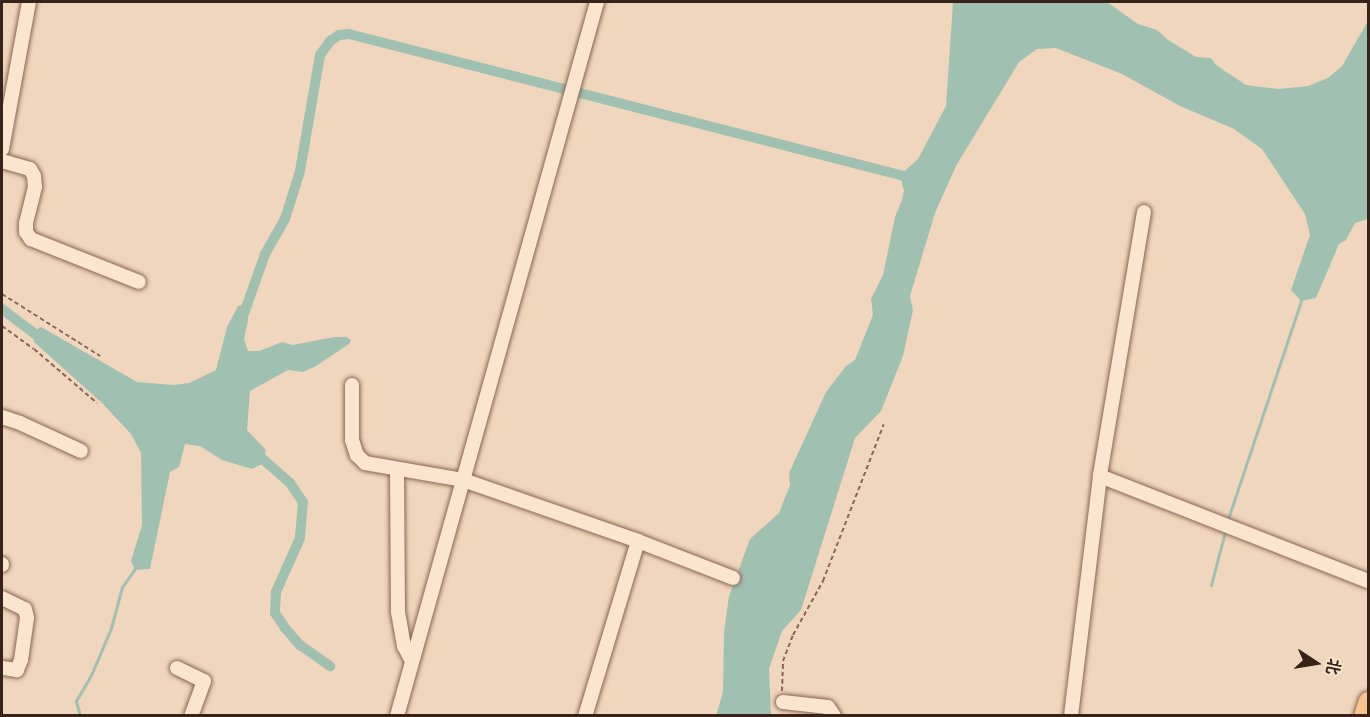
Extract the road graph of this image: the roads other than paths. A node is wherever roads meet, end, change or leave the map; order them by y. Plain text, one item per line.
1 (29, 2) edge
2 (597, 2) edge
3 (2, 149) edge
4 (2, 161) edge
5 (1144, 212) dead end
6 (139, 282) dead end
7 (352, 385) dead end
8 (2, 417) edge
9 (81, 451) dead end
10 (397, 470) junction
11 (1100, 476) junction
12 (463, 480) junction
13 (638, 542) junction
14 (733, 578) dead end
15 (1368, 580) edge
16 (2, 597) edge
17 (412, 661) junction
18 (2, 668) edge
19 (177, 668) dead end
20 (783, 702) road end
21 (191, 716) edge
22 (396, 716) edge
23 (585, 716) edge
24 (834, 716) edge
25 (1071, 716) edge

1 - 3 street
2 - 12 street
4 - 6 street
5 - 11 street
7 - 10 street
8 - 9 street
10 - 12 street
10 - 17 street
11 - 15 street
11 - 25 street
12 - 13 street
12 - 17 street
13 - 14 street
13 - 23 street
16 - 18 street
17 - 22 street
19 - 21 street
20 - 24 street

